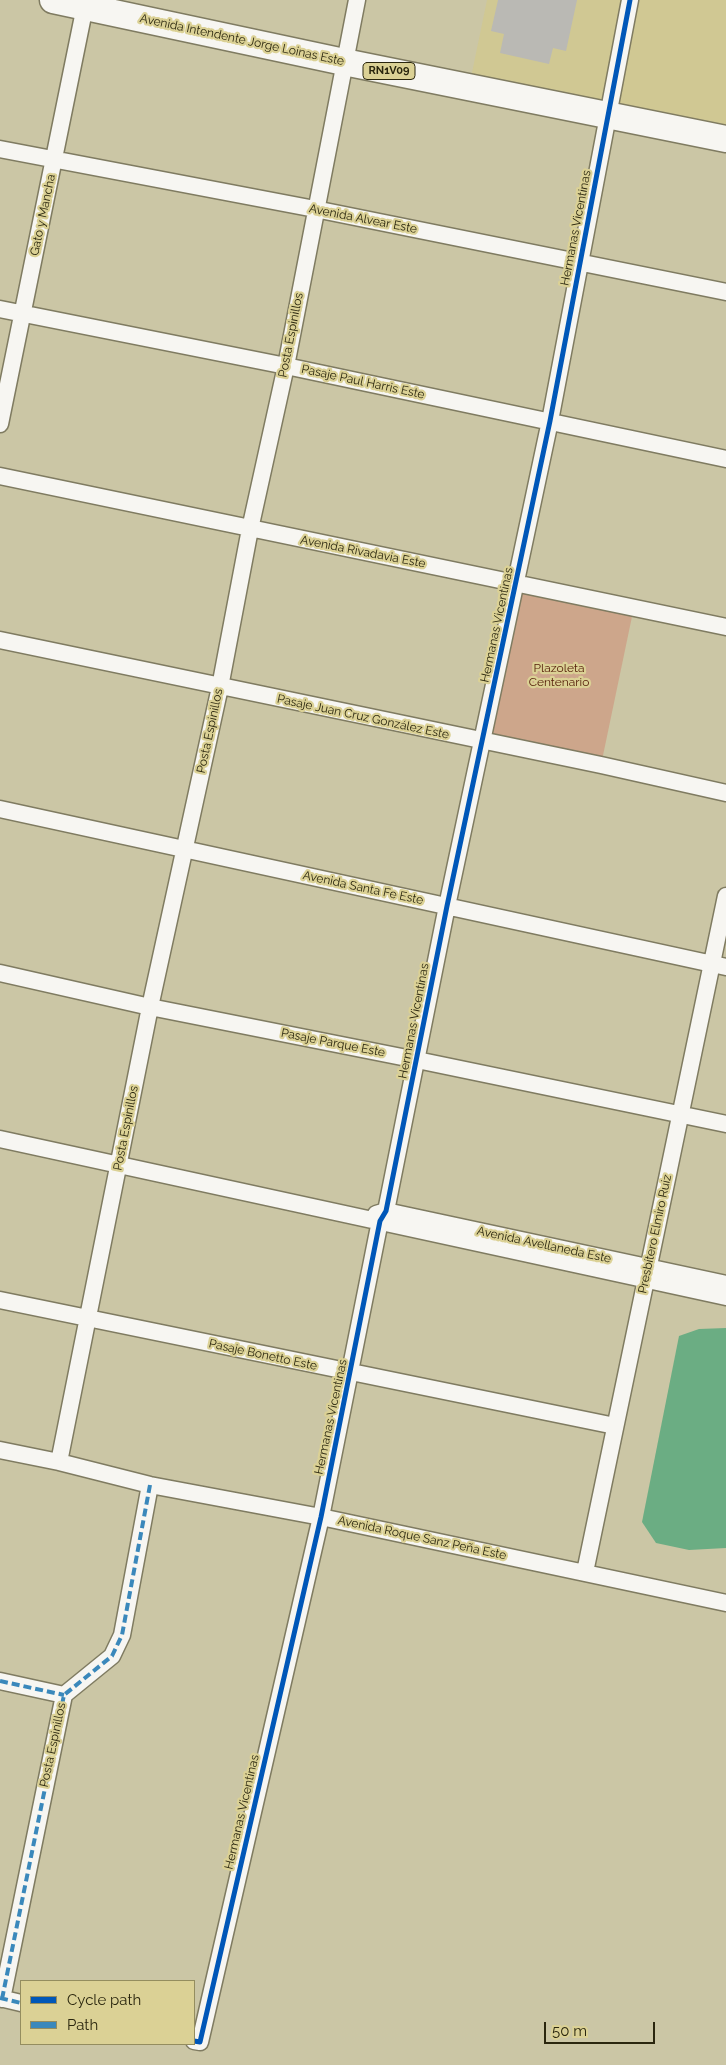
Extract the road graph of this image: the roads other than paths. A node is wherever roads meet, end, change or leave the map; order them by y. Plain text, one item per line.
1 (53, 0) edge
2 (356, 0) edge
3 (630, 0) edge
4 (85, 6) junction
5 (344, 62) junction
6 (608, 116) junction
7 (726, 140) edge
8 (0, 149) edge
9 (55, 160) junction
10 (315, 209) junction
11 (580, 263) junction
12 (726, 292) edge
13 (0, 309) edge
14 (22, 313) junction
15 (286, 366) junction
16 (550, 421) junction
17 (0, 424) edge
18 (726, 459) edge
19 (0, 476) edge
20 (250, 529) junction
21 (517, 583) junction
22 (726, 627) edge
23 (0, 640) edge
24 (220, 687) junction
25 (483, 742) junction
26 (726, 793) edge
27 (0, 809) edge
28 (184, 850) junction
29 (726, 896) edge
30 (448, 906) junction
31 (719, 965) edge
32 (0, 973) edge
33 (150, 1007) junction
34 (417, 1060) junction
35 (680, 1114) junction
36 (726, 1124) edge
37 (0, 1139) edge
38 (119, 1165) junction
39 (383, 1216) junction
40 (647, 1274) junction
41 (726, 1284) edge
42 (726, 1297) edge
43 (0, 1300) edge
44 (88, 1318) junction
45 (351, 1373) junction
46 (615, 1426) junction
47 (0, 1450) edge
48 (58, 1462) junction
49 (150, 1485) junction
50 (321, 1517) junction
51 (585, 1572) junction
52 (726, 1603) edge
53 (0, 1681) edge
54 (64, 1694) junction
55 (1, 1999) edge
56 (20, 2003) edge
57 (197, 2041) edge

1 - 4 main road, Avenida Intendente Jorge Loinas Este / RN1V09
2 - 5 street, Posta Espinillos
3 - 6 street, Hermanas Vicentinas
4 - 5 main road, Avenida Intendente Jorge Loinas Este / RN1V09
4 - 9 street, Gato y Mancha
5 - 6 main road, Avenida Intendente Jorge Loinas Este / RN1V09
5 - 10 street, Posta Espinillos
6 - 7 main road, Avenida Intendente Jorge Loinas Este / RN1V09
6 - 11 street, Hermanas Vicentinas
8 - 9 street, Avenida Alvear Este
9 - 10 street, Avenida Alvear Este
9 - 14 street, Gato y Mancha
10 - 11 street, Avenida Alvear Este
10 - 15 street, Posta Espinillos
11 - 12 street, Avenida Alvear Este
11 - 16 street, Hermanas Vicentinas
13 - 14 street, Pasaje Paul Harris Este
14 - 15 street, Pasaje Paul Harris Este
14 - 17 street, Gato y Mancha
15 - 16 street, Pasaje Paul Harris Este
15 - 20 street, Posta Espinillos
16 - 18 street, Pasaje Paul Harris Este
16 - 21 street, Hermanas Vicentinas
19 - 20 street, Avenida Rivadavia Este
20 - 21 street, Avenida Rivadavia Este
20 - 24 street, Posta Espinillos
21 - 22 street, Avenida Rivadavia Este
21 - 25 street, Hermanas Vicentinas
23 - 24 street, Pasaje Juan Cruz González Este
24 - 25 street, Pasaje Juan Cruz González Este
24 - 28 street, Posta Espinillos
25 - 26 street, Pasaje Juan Cruz González Este
25 - 30 street, Hermanas Vicentinas
27 - 28 street, Avenida Santa Fe Este
28 - 30 street, Avenida Santa Fe Este
28 - 33 street, Posta Espinillos
29 - 31 street, Presbítero Elmiro Ruiz
30 - 31 street, Avenida Santa Fe Este
30 - 34 street, Hermanas Vicentinas
31 - 35 street, Presbítero Elmiro Ruiz
32 - 33 street, Pasaje Parque Este
33 - 34 street, Pasaje Parque Este
33 - 38 street, Posta Espinillos
34 - 35 street, Pasaje Parque Este
34 - 39 street, Hermanas Vicentinas
35 - 36 street, Pasaje Parque Este
35 - 40 street, Presbítero Elmiro Ruiz
37 - 38 street, Avenida Avellaneda Este
38 - 39 street, Avenida Avellaneda Este
38 - 44 street, Posta Espinillos
39 - 40 street, Avenida Avellaneda Este
39 - 45 street, Hermanas Vicentinas
40 - 41 street, Avenida Avellaneda Este
40 - 42 street, Avenida Avellaneda Este
40 - 46 street, Presbítero Elmiro Ruiz
43 - 44 street, Pasaje Bonetto Este
44 - 45 street, Pasaje Bonetto Este
44 - 48 street, Posta Espinillos
45 - 46 street, Pasaje Bonetto Este
45 - 50 street, Hermanas Vicentinas
46 - 51 street, Presbítero Elmiro Ruiz
47 - 48 street, Avenida Roque Sanz Peña Este
48 - 49 street, Avenida Roque Sanz Peña Este
49 - 50 street, Avenida Roque Sanz Peña Este
49 - 54 street, Posta Espinillos
50 - 51 street, Avenida Roque Sanz Peña Este
50 - 57 street, Hermanas Vicentinas
51 - 52 street, Avenida Roque Sanz Peña Este
53 - 54 street
54 - 55 street, Posta Espinillos
55 - 56 street

